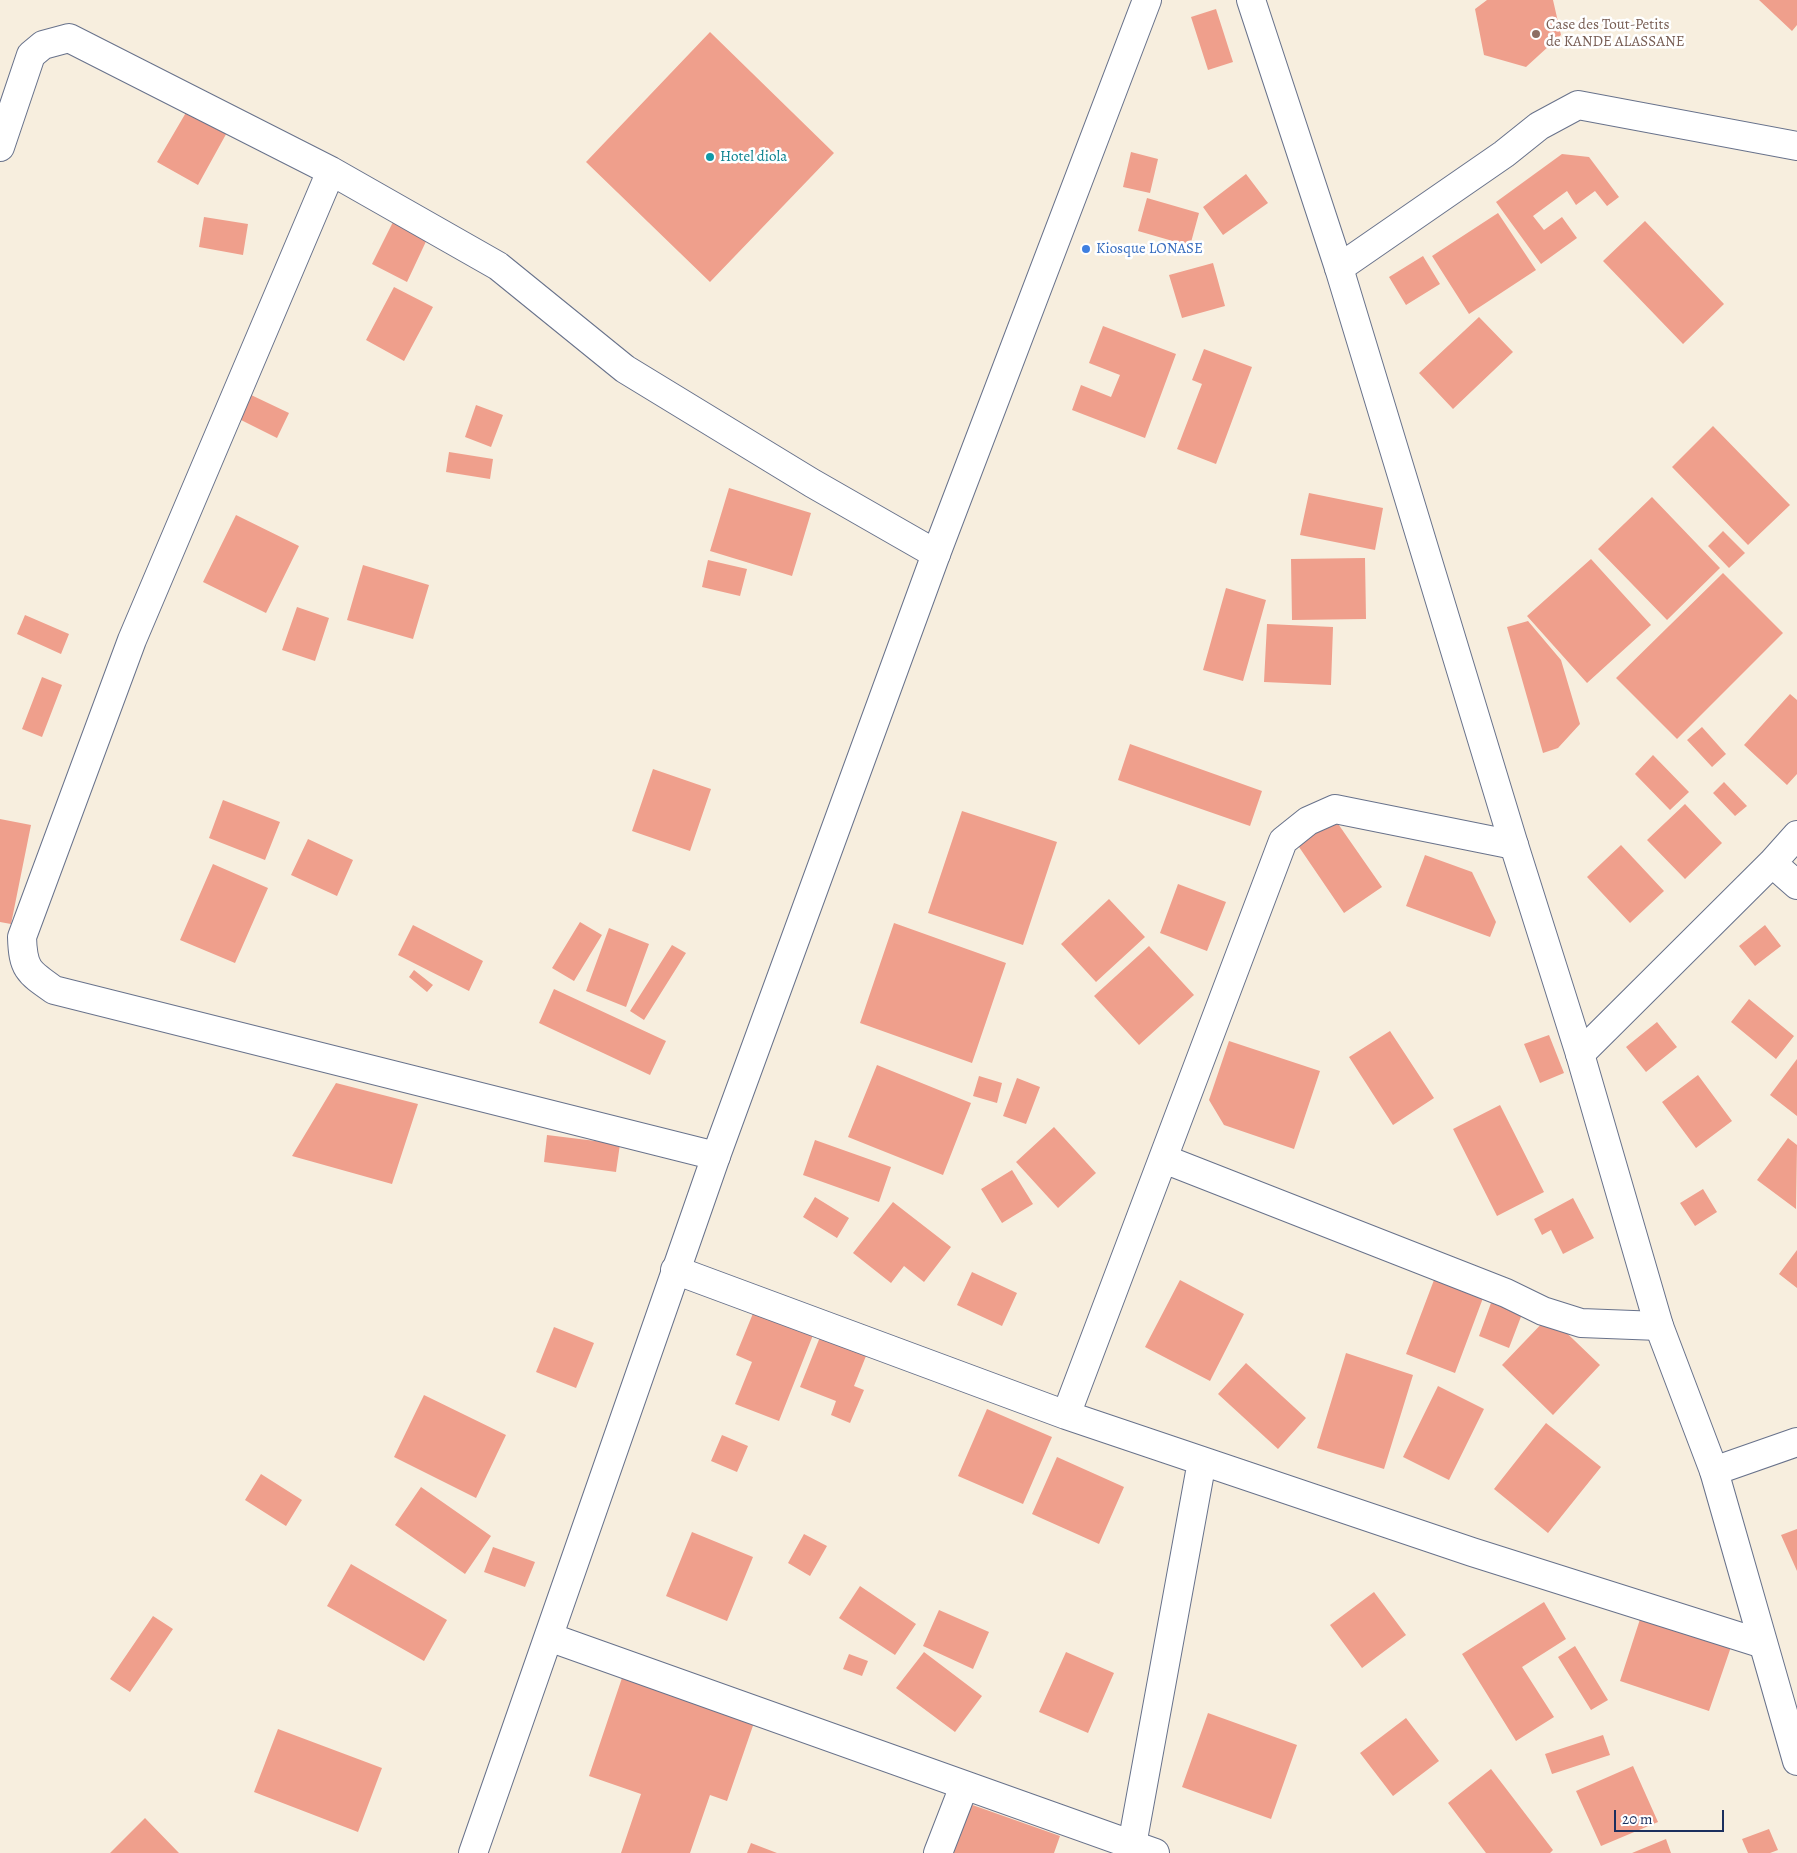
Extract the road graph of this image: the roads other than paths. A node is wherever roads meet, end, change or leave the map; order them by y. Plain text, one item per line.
1 (1147, 0) edge
2 (1251, 0) edge
3 (1797, 146) edge
4 (0, 147) edge
5 (331, 172) junction
6 (1339, 268) junction
7 (936, 554) junction
8 (1797, 835) edge
9 (1514, 845) junction
10 (1772, 863) junction
11 (1797, 885) edge
12 (1580, 1054) junction
13 (716, 1156) junction
14 (1164, 1159) junction
15 (675, 1270) junction
16 (1659, 1326) junction
17 (1066, 1415) junction
18 (1797, 1442) edge
19 (1202, 1461) junction
20 (1714, 1472) junction
21 (550, 1637) junction
22 (1763, 1644) junction
23 (1797, 1760) edge
24 (964, 1786) junction
25 (1144, 1849) edge
26 (473, 1853) edge
27 (938, 1853) edge

1 - 7 street
2 - 6 street
3 - 6 street
4 - 5 street
5 - 7 street
5 - 13 street
6 - 9 street
7 - 13 street
8 - 10 street
9 - 12 street
9 - 14 street
10 - 11 street
10 - 12 street
12 - 16 street
13 - 15 street
14 - 16 street
14 - 17 street
15 - 17 street
15 - 21 street
16 - 20 street
17 - 19 street
18 - 20 street
19 - 22 street
19 - 25 street
20 - 22 street
21 - 24 street
21 - 26 street
22 - 23 street
24 - 25 street
24 - 27 street

